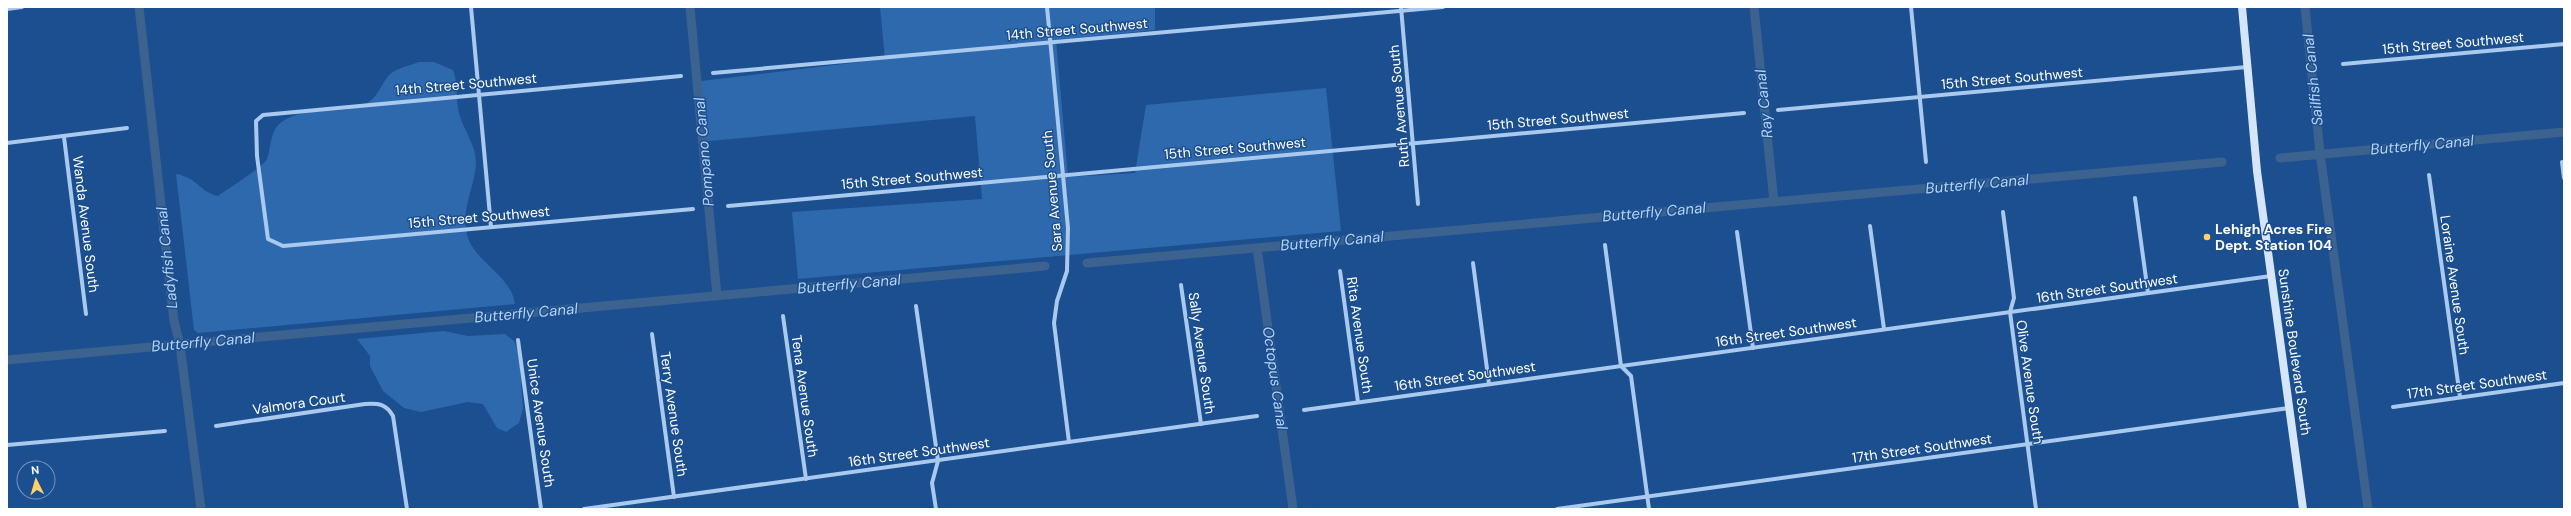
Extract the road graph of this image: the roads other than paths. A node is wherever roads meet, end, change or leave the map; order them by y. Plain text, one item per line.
1 (22, 7) edge
2 (471, 7) edge
3 (1047, 7) edge
4 (1443, 7) edge
5 (1911, 7) edge
6 (2242, 7) edge
7 (7, 9) edge
8 (1401, 9) edge
9 (1050, 43) junction
10 (2564, 44) edge
11 (2343, 64) dead end
12 (2247, 67) junction
13 (714, 73) dead end
14 (681, 76) dead end
15 (480, 94) junction
16 (1919, 97) junction
17 (1778, 110) dead end
18 (1744, 113) dead end
19 (127, 128) dead end
20 (64, 137) junction
21 (7, 143) edge
22 (1413, 144) junction
23 (1926, 162) dead end
24 (2562, 162) dead end
25 (1062, 175) junction
26 (2429, 175) dead end
27 (2564, 178) edge
28 (2135, 198) dead end
29 (1418, 204) dead end
30 (728, 206) dead end
31 (693, 209) dead end
32 (2003, 212) dead end
33 (1870, 226) dead end
34 (491, 227) junction
35 (1737, 232) dead end
36 (268, 239) joint
37 (1605, 245) dead end
38 (1473, 263) dead end
39 (1340, 270) dead end
40 (2271, 276) junction
41 (1182, 285) dead end
42 (2148, 293) junction
43 (916, 306) dead end
44 (2010, 312) junction
45 (86, 314) dead end
46 (783, 316) dead end
47 (1884, 329) junction
48 (652, 334) dead end
49 (518, 340) dead end
50 (1753, 348) junction
51 (1622, 366) junction
52 (2564, 383) edge
53 (1489, 384) junction
54 (2460, 397) junction
55 (1358, 402) junction
56 (2393, 407) dead end
57 (2289, 408) junction
58 (1304, 410) dead end
59 (1257, 416) dead end
60 (1201, 424) junction
61 (216, 426) dead end
62 (165, 431) dead end
63 (1069, 442) junction
64 (7, 445) edge
65 (2027, 445) junction
66 (938, 461) junction
67 (806, 479) junction
68 (1647, 496) junction
69 (674, 497) junction
70 (406, 509) edge
71 (542, 509) edge
72 (584, 509) edge
73 (936, 509) edge
74 (1557, 509) edge
75 (1649, 509) edge
76 (2036, 509) edge
77 (2303, 509) edge

1 - 7 street
2 - 15 street
3 - 9 street, Sara Avenue South
4 - 8 street, 14th Street Southwest
5 - 16 street
6 - 12 street, Sunshine Boulevard South
8 - 9 street, 14th Street Southwest
8 - 22 street, Ruth Avenue South
9 - 13 street, 14th Street Southwest
9 - 25 street, Sara Avenue South
10 - 11 street, 15th Street Southwest
12 - 16 street, 15th Street Southwest
12 - 40 street, Sunshine Boulevard South
14 - 15 street, 14th Street Southwest
15 - 34 street
15 - 36 street, 14th Street Southwest
16 - 17 street, 15th Street Southwest
16 - 23 street
18 - 22 street, 15th Street Southwest
19 - 20 street
20 - 21 street
20 - 45 street, Wanda Avenue South
22 - 25 street, 15th Street Southwest
22 - 29 street, Ruth Avenue South
24 - 27 street
25 - 30 street, 15th Street Southwest
25 - 63 street, Sara Avenue South
26 - 54 street, Loraine Avenue South
28 - 42 street
31 - 34 street, 15th Street Southwest
32 - 44 street, Olive Avenue South
33 - 47 street
34 - 36 street, 15th Street Southwest
35 - 50 street
37 - 51 street
38 - 53 street
39 - 55 street, Rita Avenue South
40 - 42 street, 16th Street Southwest
40 - 57 street, Sunshine Boulevard South
41 - 60 street, Sally Avenue South
42 - 44 street, 16th Street Southwest
43 - 66 street
44 - 47 street, 16th Street Southwest
44 - 65 street, Olive Avenue South
46 - 67 street, Tena Avenue South
47 - 50 street, 16th Street Southwest
48 - 69 street, Terry Avenue South
49 - 71 street, Unice Avenue South
50 - 51 street, 16th Street Southwest
51 - 53 street, 16th Street Southwest
51 - 68 street
52 - 54 street, 17th Street Southwest
53 - 55 street, 16th Street Southwest
54 - 56 street, 17th Street Southwest
55 - 58 street, 16th Street Southwest
57 - 65 street, 17th Street Southwest
57 - 77 street, Sunshine Boulevard South
59 - 60 street, 16th Street Southwest
60 - 63 street, 16th Street Southwest
61 - 70 street, Valmora Court
62 - 64 street
63 - 66 street, 16th Street Southwest
65 - 68 street, 17th Street Southwest
65 - 76 street, Olive Avenue South
66 - 67 street, 16th Street Southwest
66 - 73 street
67 - 69 street, 16th Street Southwest
68 - 74 street, 17th Street Southwest
68 - 75 street
69 - 72 street, 16th Street Southwest

